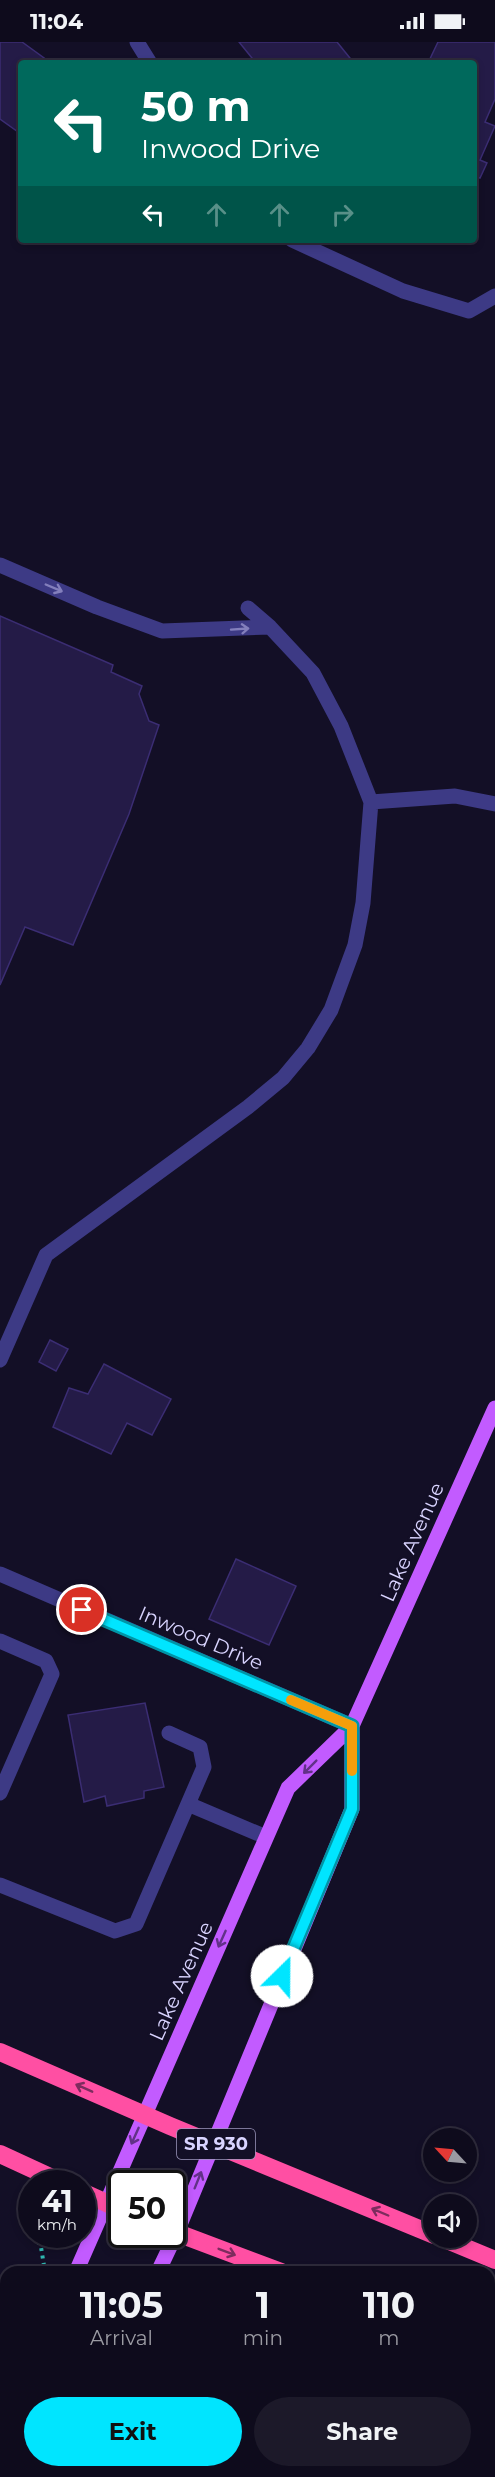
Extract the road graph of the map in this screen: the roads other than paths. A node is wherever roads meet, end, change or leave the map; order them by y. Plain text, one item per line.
1 (137, 42) edge
2 (148, 60) edge
3 (299, 243) edge
4 (495, 296) edge
5 (0, 565) edge
6 (248, 608) dead end
7 (270, 627) junction
8 (371, 802) junction
9 (495, 804) edge
10 (0, 1360) edge
11 (495, 1408) edge
12 (0, 1574) edge
13 (0, 1641) edge
14 (352, 1726) junction
15 (169, 1733) dead end
16 (0, 1793) edge
17 (188, 1804) junction
18 (267, 1837) junction
19 (0, 1885) edge
20 (0, 2052) edge
21 (145, 2115) junction
22 (213, 2142) junction
23 (0, 2154) edge
24 (35, 2170) edge
25 (126, 2170) edge
26 (186, 2206) edge
27 (108, 2216) edge
28 (423, 2230) edge
29 (186, 2236) edge
30 (168, 2248) edge
31 (466, 2248) edge
32 (495, 2260) edge
33 (79, 2266) edge
34 (161, 2266) edge
35 (265, 2266) edge

1 - 2 street
3 - 4 street
5 -> 7 street
6 - 7 street
7 - 8 street
8 - 9 street
8 - 10 street
11 - 14 main road, Lake Avenue
12 - 14 street, Inwood Drive
13 - 16 street
14 -> 18 main road, Lake Avenue
14 - 22 main road, Lake Avenue
15 - 17 street
17 - 18 street
17 - 19 street
18 -> 21 main road, Lake Avenue
21 -> 20 highway, SR 930
21 - 22 highway, SR 930
21 -> 25 main road, Lake Avenue
26 -> 22 main road, Lake Avenue
28 -> 22 highway, SR 930
23 - 24 highway
27 - 33 main road, Lake Avenue
29 -> 35 highway
30 - 34 main road, Lake Avenue
31 - 32 highway

